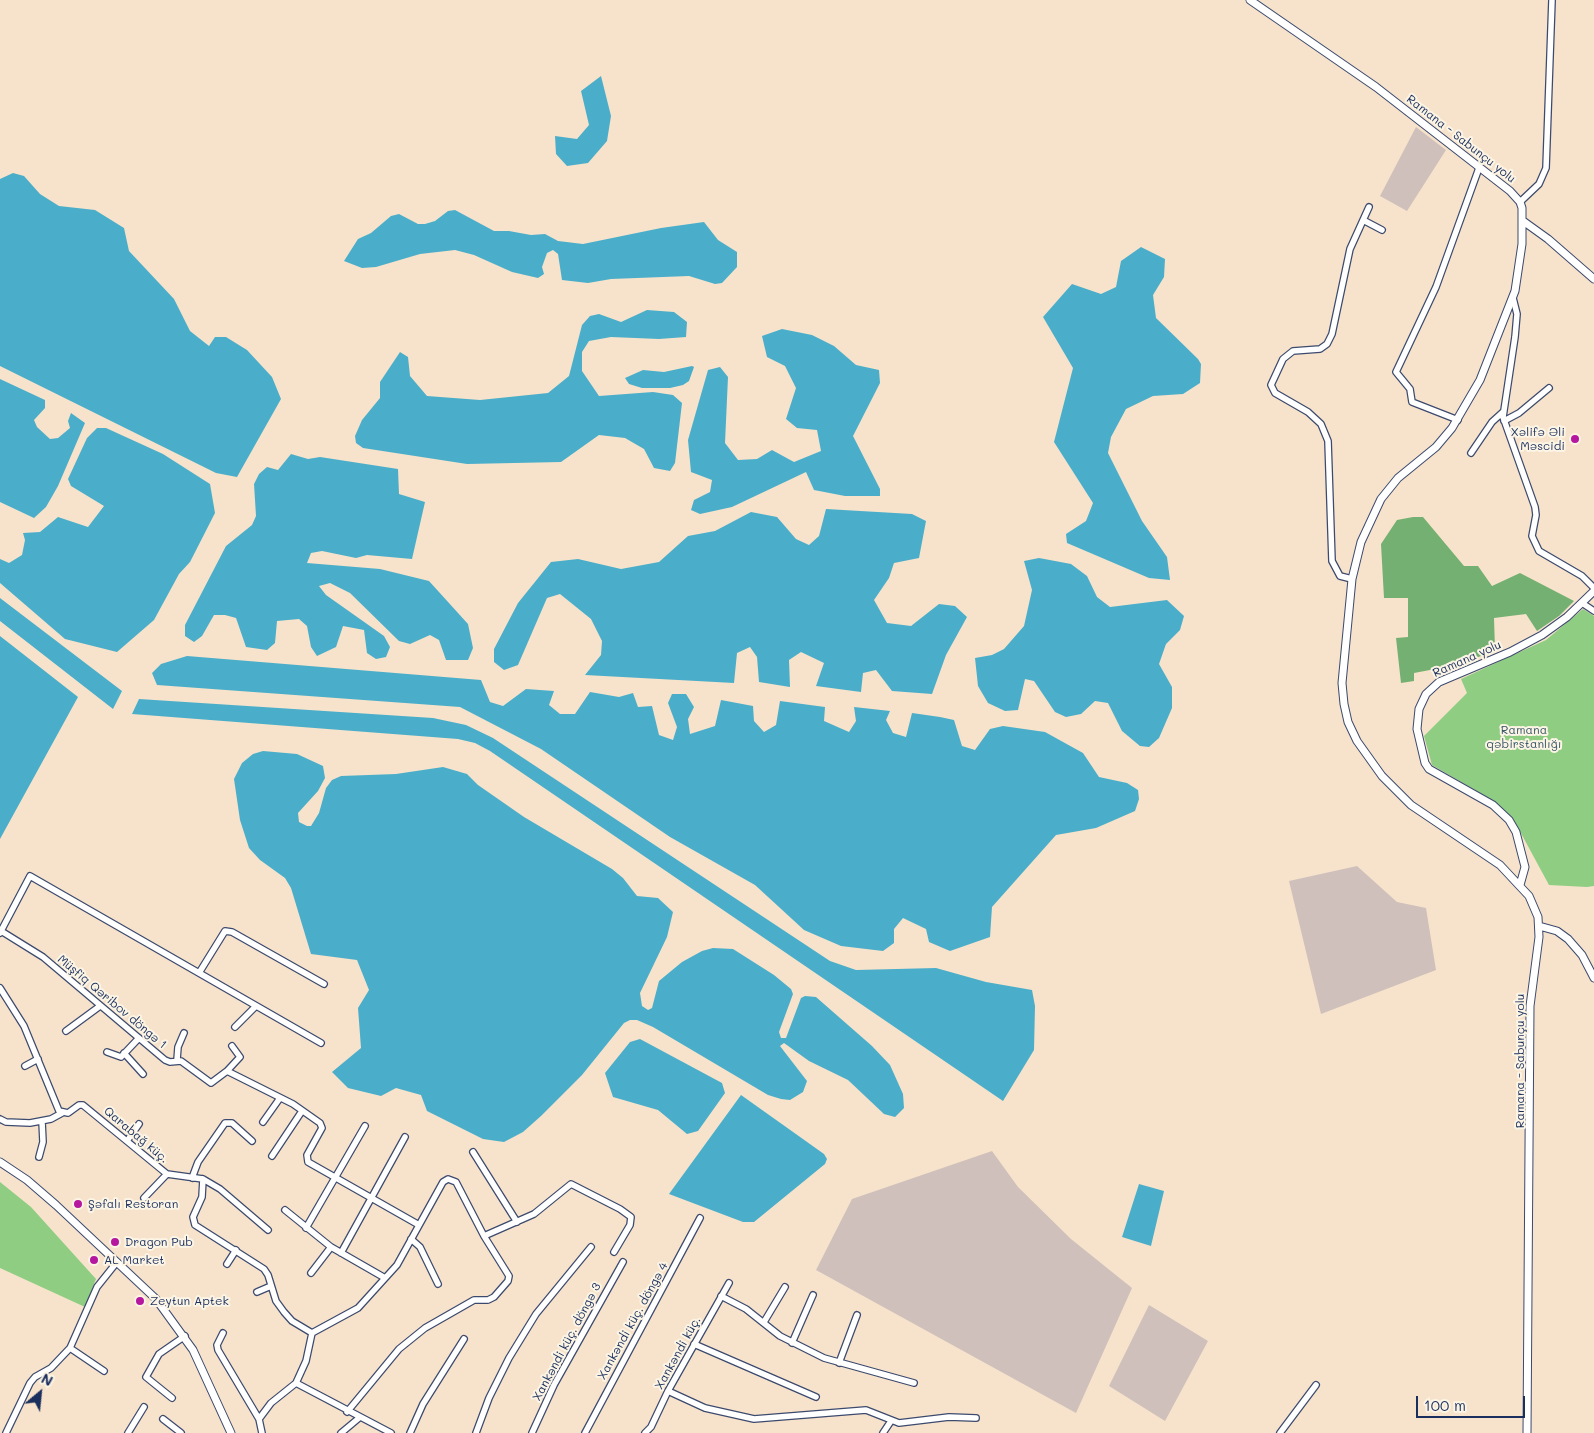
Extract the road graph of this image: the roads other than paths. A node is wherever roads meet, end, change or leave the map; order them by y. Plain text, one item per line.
1 (1250, 0) edge
2 (1552, 0) edge
3 (1479, 168) junction
4 (1520, 202) junction
5 (1369, 207) dead end
6 (1363, 220) junction
7 (1523, 221) junction
8 (1382, 230) dead end
9 (1594, 279) edge
10 (1513, 298) junction
11 (1549, 388) dead end
12 (1503, 412) junction
13 (1458, 420) junction
14 (1504, 421) junction
15 (1471, 453) dead end
16 (1352, 579) junction
17 (1594, 589) edge
18 (1582, 603) junction
19 (1594, 611) edge
20 (1520, 885) junction
21 (1539, 926) junction
22 (1, 932) edge
23 (200, 973) junction
24 (1594, 978) edge
25 (324, 984) dead end
26 (0, 988) edge
27 (100, 1006) junction
28 (256, 1006) junction
29 (235, 1027) dead end
30 (66, 1031) dead end
31 (184, 1033) dead end
32 (139, 1038) junction
33 (321, 1043) dead end
34 (232, 1046) dead end
35 (107, 1052) dead end
36 (124, 1053) junction
37 (38, 1059) junction
38 (177, 1060) junction
39 (26, 1066) dead end
40 (227, 1071) junction
41 (144, 1074) dead end
42 (280, 1098) junction
43 (302, 1110) junction
44 (62, 1113) junction
45 (0, 1116) edge
46 (42, 1121) junction
47 (263, 1122) dead end
48 (139, 1124) dead end
49 (366, 1126) dead end
50 (405, 1137) dead end
51 (127, 1141) junction
52 (252, 1141) dead end
53 (473, 1152) dead end
54 (272, 1156) dead end
55 (39, 1157) dead end
56 (0, 1162) edge
57 (167, 1174) junction
58 (192, 1178) junction
59 (336, 1178) junction
60 (203, 1179) junction
61 (144, 1198) dead end
62 (372, 1198) junction
63 (285, 1210) dead end
64 (700, 1218) dead end
65 (517, 1222) junction
66 (419, 1225) junction
67 (306, 1228) junction
68 (268, 1230) dead end
69 (484, 1236) junction
70 (411, 1239) junction
71 (331, 1247) junction
72 (591, 1247) dead end
73 (236, 1250) junction
74 (614, 1252) dead end
75 (341, 1253) junction
76 (117, 1262) junction
77 (623, 1262) dead end
78 (227, 1264) dead end
79 (311, 1273) dead end
80 (385, 1278) junction
81 (729, 1283) dead end
82 (438, 1284) dead end
83 (271, 1286) junction
84 (784, 1287) dead end
85 (257, 1292) dead end
86 (812, 1295) dead end
87 (722, 1296) junction
88 (857, 1314) dead end
89 (764, 1322) junction
90 (223, 1332) dead end
91 (312, 1333) junction
92 (185, 1336) junction
93 (464, 1339) dead end
94 (792, 1343) junction
95 (694, 1344) junction
96 (70, 1348) junction
97 (839, 1363) junction
98 (104, 1371) dead end
99 (914, 1383) dead end
100 (296, 1384) junction
101 (1316, 1385) dead end
102 (668, 1391) junction
103 (816, 1397) dead end
104 (172, 1398) dead end
105 (144, 1407) dead end
106 (347, 1412) junction
107 (359, 1418) junction
108 (976, 1418) dead end
109 (163, 1419) dead end
110 (259, 1419) junction
111 (891, 1421) junction
112 (6, 1433) edge
113 (128, 1433) edge
114 (181, 1433) edge
115 (231, 1433) edge
116 (262, 1433) edge
117 (342, 1433) edge
118 (388, 1433) edge
119 (410, 1433) edge
120 (476, 1433) edge
121 (532, 1433) edge
122 (585, 1433) edge
123 (646, 1433) edge
124 (883, 1433) edge
125 (1280, 1433) edge
126 (1527, 1433) edge

1 - 3 street, Ramana - Sabunçu yolu
2 - 4 street
3 - 4 street, Ramana - Sabunçu yolu
3 - 13 street
4 - 7 street, Ramana - Sabunçu yolu
5 - 6 street
6 - 8 street
6 - 16 street
7 - 9 street
7 - 10 street, Ramana - Sabunçu yolu
10 - 12 street
10 - 13 street, Ramana - Sabunçu yolu
11 - 14 street
12 - 14 street
12 - 15 street
13 - 16 street, Ramana - Sabunçu yolu
14 - 17 street
16 - 20 street, Ramana - Sabunçu yolu
17 - 18 street, Ramana yolu
18 - 19 street
18 - 20 street, Ramana yolu
20 - 21 street, Ramana - Sabunçu yolu
21 - 24 street
21 - 126 street, Ramana - Sabunçu yolu
22 - 23 street
22 - 27 street, Müşfiq Qəribov döngə 1
23 - 25 street
23 - 28 street
26 - 37 street
27 - 30 street
27 - 32 street, Müşfiq Qəribov döngə 1
28 - 29 street
28 - 33 street
31 - 38 street
32 - 36 street
32 - 38 street, Müşfiq Qəribov döngə 1
34 - 40 street
35 - 36 street
36 - 41 street
37 - 39 street
37 - 44 street
38 - 40 street, Müşfiq Qəribov döngə 1
40 - 42 street
42 - 43 street
42 - 47 street
43 - 54 street
43 - 59 street
44 - 46 street
44 - 51 street, Qarabağ küç.
45 - 46 street
46 - 55 street
48 - 51 street
49 - 59 street
50 - 62 street
51 - 57 street, Qarabağ küç.
52 - 58 street
53 - 65 street
56 - 76 street
57 - 58 street, Qarabağ küç.
57 - 61 street
58 - 60 street, Qarabağ küç.
59 - 62 street
59 - 67 street
60 - 68 street
60 - 73 street
62 - 66 street
62 - 75 street
63 - 67 street
64 - 122 street, Xankəndi küç. döngə 4
65 - 69 street
65 - 74 street
66 - 69 street
66 - 70 street
67 - 71 street
69 - 106 street
70 - 80 street
70 - 82 street
71 - 75 street
71 - 79 street
72 - 120 street
73 - 78 street
73 - 83 street
75 - 80 street
76 - 92 street
76 - 96 street
77 - 121 street, Xankəndi küç. döngə 3
80 - 91 street
81 - 87 street, Xankəndi küç.
83 - 85 street
83 - 91 street
84 - 89 street
86 - 94 street
87 - 89 street
87 - 95 street, Xankəndi küç.
88 - 97 street
89 - 94 street
90 - 110 street
91 - 100 street
92 - 104 street
92 - 115 street
93 - 119 street
94 - 97 street
95 - 102 street, Xankəndi küç.
95 - 103 street
96 - 98 street
96 - 112 street
97 - 99 street
100 - 106 street
100 - 110 street
101 - 125 street
102 - 111 street
102 - 123 street, Xankəndi küç.
105 - 113 street
106 - 107 street
107 - 117 street
107 - 118 street
108 - 111 street
109 - 114 street
110 - 116 street
111 - 124 street

